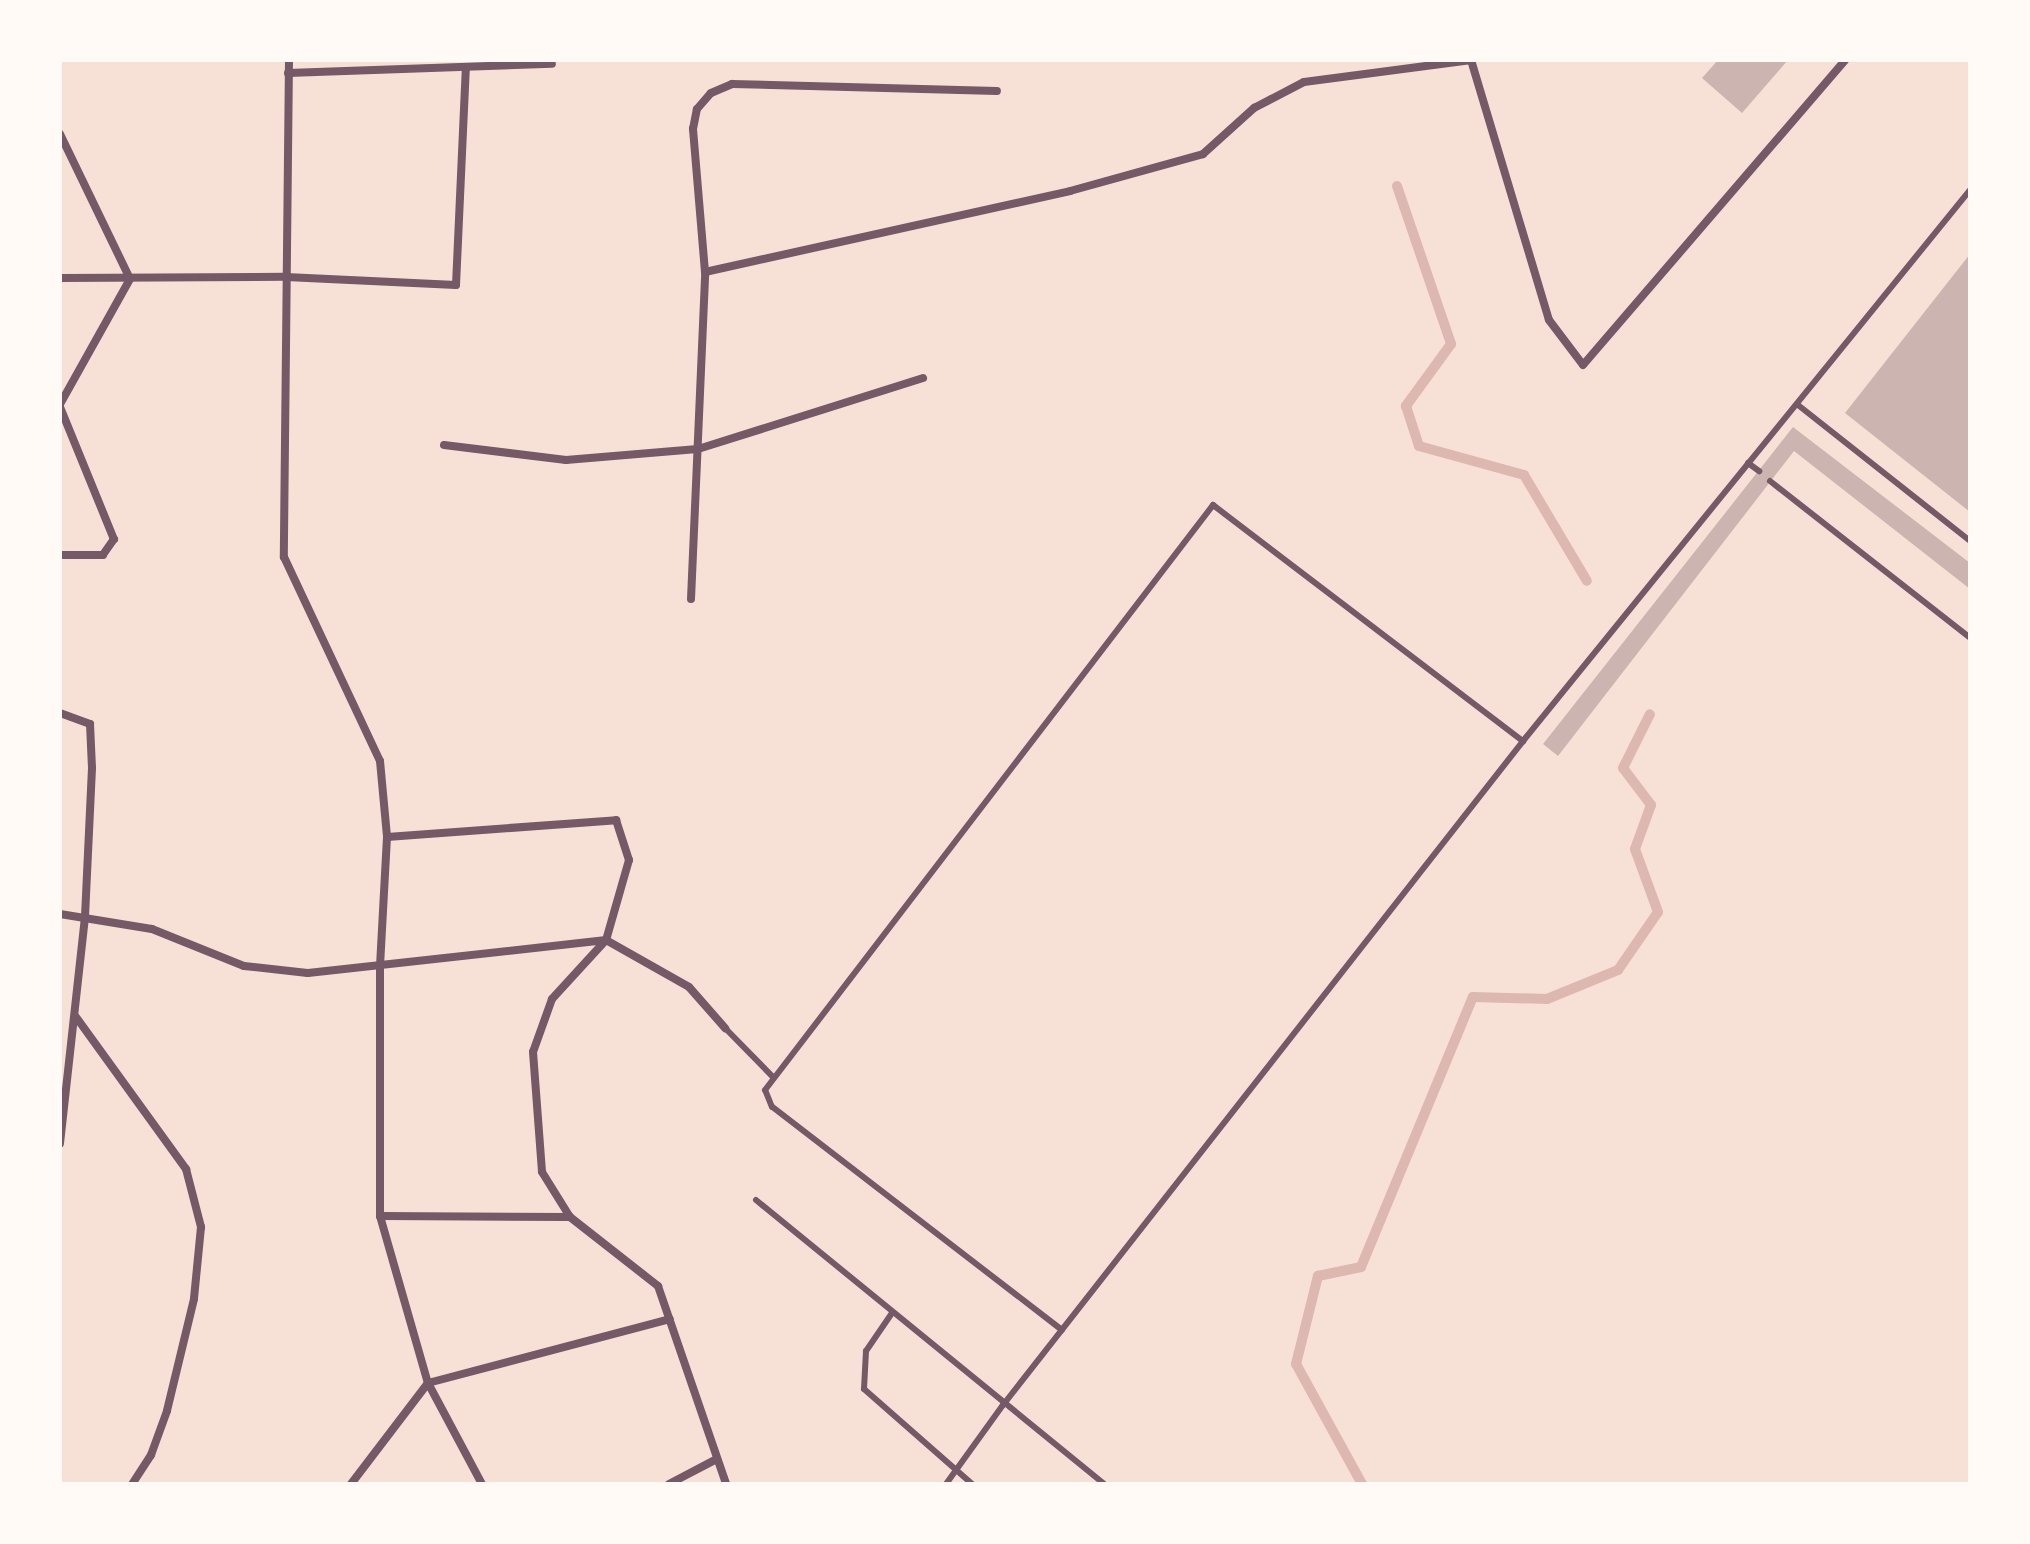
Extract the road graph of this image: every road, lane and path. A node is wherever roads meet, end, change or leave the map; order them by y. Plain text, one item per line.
1 (289, 60) edge
2 (1472, 60) edge
3 (1845, 60) edge
4 (552, 64) dead end
5 (466, 67) junction
6 (288, 73) junction
7 (997, 91) dead end
8 (60, 134) edge
9 (62, 143) edge
10 (1970, 190) edge
11 (705, 272) junction
12 (286, 277) junction
13 (60, 278) edge
14 (130, 279) junction
15 (923, 378) dead end
16 (1798, 405) junction
17 (60, 406) edge
18 (444, 445) dead end
19 (698, 449) junction
20 (1748, 463) junction
21 (1759, 471) dead end
22 (1770, 481) dead end
23 (1970, 541) edge
24 (60, 555) edge
25 (691, 599) dead end
26 (1970, 638) edge
27 (60, 713) edge
28 (1523, 741) junction
29 (387, 837) junction
30 (60, 914) edge
31 (85, 917) junction
32 (606, 940) junction
33 (380, 968) junction
34 (76, 1017) junction
35 (725, 1028) joint
36 (773, 1077) junction
37 (60, 1144) edge
38 (756, 1200) dead end
39 (380, 1216) junction
40 (570, 1217) junction
41 (892, 1313) junction
42 (670, 1319) junction
43 (1062, 1330) junction
44 (428, 1383) junction
45 (1003, 1405) junction
46 (715, 1460) junction
47 (955, 1471) junction
48 (132, 1484) edge
49 (351, 1484) edge
50 (482, 1484) edge
51 (669, 1484) edge
52 (726, 1484) edge
53 (946, 1484) edge
54 (972, 1484) edge
55 (1104, 1484) edge

1 - 6 street
2 - 3 street
2 - 11 street
4 - 5 street
5 - 6 street
5 - 12 street
6 - 12 street
7 - 11 street
8 - 9 street
9 - 14 street
10 - 16 lane
11 - 19 street
12 - 14 street
12 - 29 street
13 - 14 street
14 - 17 street
15 - 19 street
16 - 20 lane
16 - 23 lane
17 - 24 street
18 - 19 street
19 - 25 street
20 - 21 lane
20 - 28 lane
22 - 26 lane
27 - 31 street
28 - 36 lane
28 - 43 lane
29 - 32 street
29 - 33 street
30 - 31 street
31 - 33 street
31 - 34 street
32 - 33 street
32 - 35 street
32 - 40 street
33 - 39 street
34 - 37 street
34 - 48 street
35 - 36 lane
36 - 43 lane
38 - 41 lane
39 - 40 street
39 - 44 street
40 - 42 street
41 - 45 lane
41 - 47 lane
42 - 44 street
42 - 46 street
43 - 45 lane
44 - 49 street
44 - 50 street
45 - 47 lane
45 - 55 lane
46 - 51 street
46 - 52 street
47 - 53 lane
47 - 54 lane

